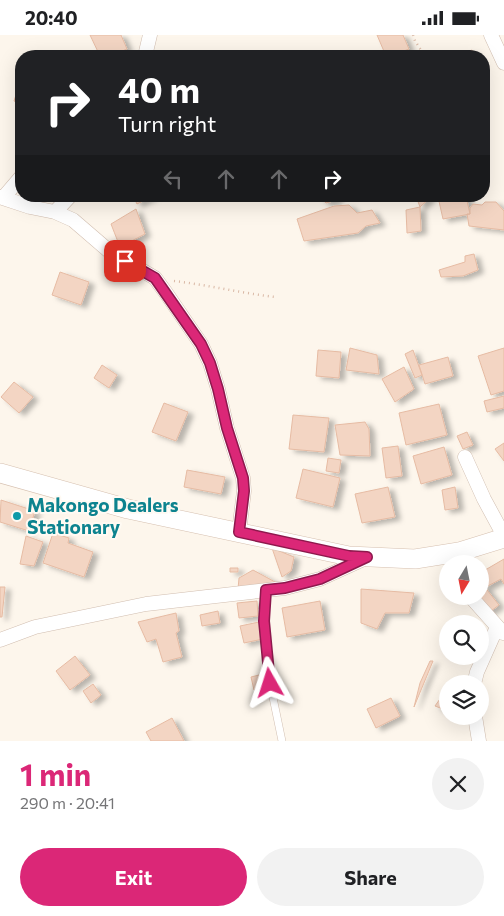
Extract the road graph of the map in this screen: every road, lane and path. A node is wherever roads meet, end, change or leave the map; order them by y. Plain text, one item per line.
1 (150, 35) edge
2 (413, 35) edge
3 (491, 35) edge
4 (146, 50) edge
5 (421, 50) edge
6 (504, 63) edge
7 (15, 183) edge
8 (1, 198) edge
9 (64, 202) edge
10 (55, 212) junction
11 (155, 278) junction
12 (275, 297) dead end
13 (465, 457) dead end
14 (0, 473) edge
15 (239, 532) junction
16 (504, 537) edge
17 (453, 555) edge
18 (367, 557) junction
19 (439, 559) edge
20 (266, 590) junction
21 (478, 605) edge
22 (500, 630) edge
23 (0, 641) edge
24 (476, 675) edge
25 (476, 725) edge
26 (282, 741) edge
27 (479, 741) edge

1 - 4 street
2 - 5 path
3 - 6 street
7 - 8 street
8 - 10 street
9 - 10 street
10 - 11 street
11 - 12 path
11 - 15 street
13 - 16 street
14 - 15 street
15 - 18 street
16 - 17 street
18 - 19 street
18 - 20 street
20 - 23 street
20 - 26 lane
21 - 22 street
22 - 24 street
25 - 27 street

